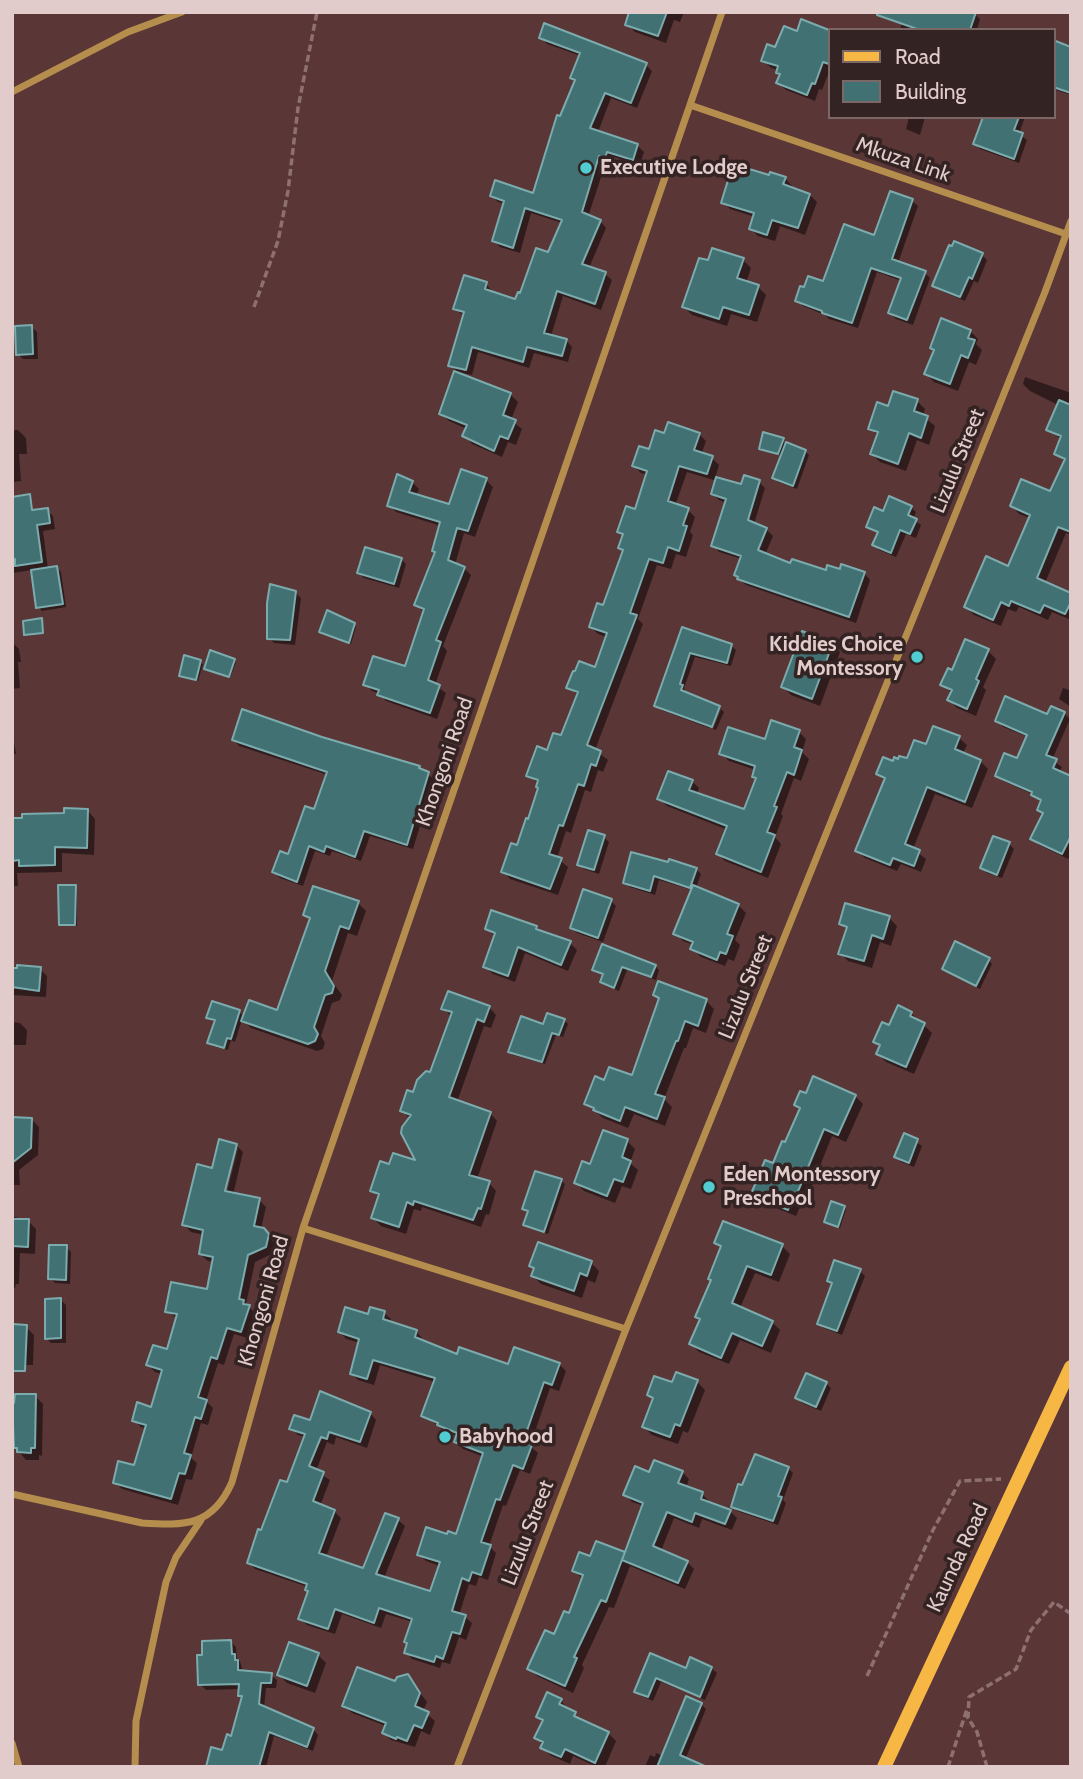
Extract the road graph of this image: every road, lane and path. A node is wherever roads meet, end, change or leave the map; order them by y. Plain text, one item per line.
1 (182, 12) edge
2 (317, 12) edge
3 (722, 12) edge
4 (12, 92) edge
5 (690, 105) junction
6 (1071, 221) edge
7 (1066, 234) junction
8 (254, 307) dead end
9 (303, 1228) junction
10 (626, 1329) junction
11 (1071, 1367) edge
12 (1018, 1479) junction
13 (12, 1494) edge
14 (202, 1519) junction
15 (1071, 1614) edge
16 (867, 1676) dead end
17 (967, 1707) junction
18 (12, 1743) edge
19 (19, 1767) edge
20 (135, 1767) edge
21 (457, 1767) edge
22 (884, 1767) edge
23 (948, 1767) edge
24 (987, 1767) edge

1 - 4 street
2 - 8 path
3 - 5 street, Khongoni Road
5 - 7 street, Mkuza Link
5 - 9 street, Khongoni Road
6 - 7 street, Lizulu Street
7 - 10 street, Lizulu Street
9 - 10 street
9 - 14 street, Khongoni Road
10 - 21 street, Lizulu Street
11 - 12 main road, Kaunda Road
12 - 16 path
12 - 22 main road, Kaunda Road
13 - 14 street
14 - 20 street, Khongoni Road
15 - 17 path
17 - 23 path
17 - 24 path
18 - 19 street

